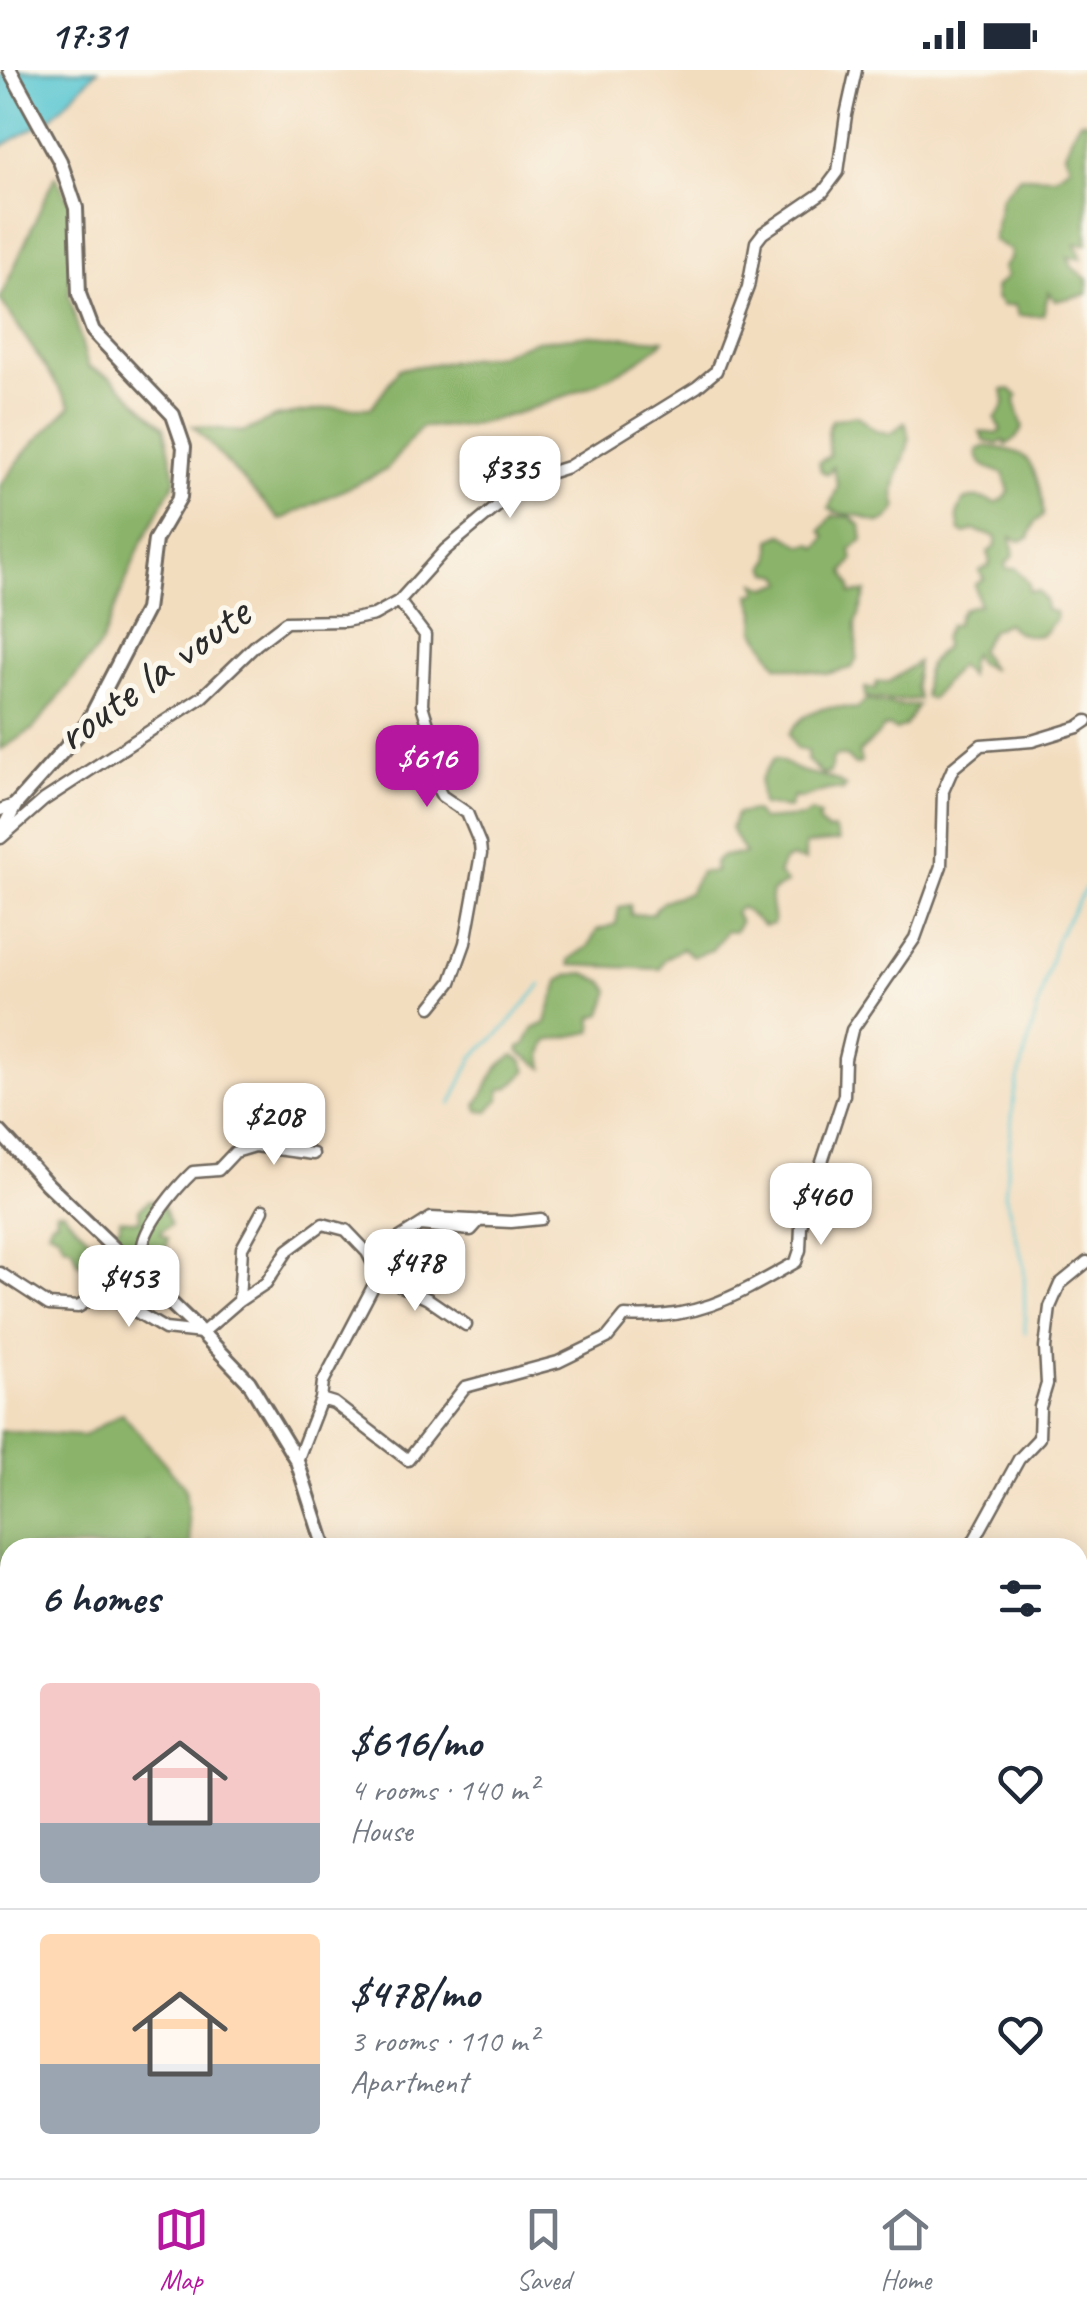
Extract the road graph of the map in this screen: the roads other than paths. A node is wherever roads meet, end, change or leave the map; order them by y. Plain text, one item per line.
1 (10, 70) edge
2 (856, 70) edge
3 (399, 601) junction
4 (1087, 721) edge
5 (16, 804) junction
6 (0, 810) edge
7 (0, 837) edge
8 (431, 1006) dead end
9 (0, 1132) edge
10 (313, 1154) dead end
11 (264, 1210) dead end
12 (540, 1219) dead end
13 (1087, 1262) edge
14 (0, 1273) edge
15 (380, 1276) junction
16 (152, 1285) junction
17 (238, 1301) junction
18 (466, 1325) dead end
19 (202, 1333) junction
20 (321, 1399) junction
21 (297, 1461) junction
22 (322, 1538) edge
23 (976, 1538) edge

1 - 5 main road
2 - 3 street, route la voute
3 - 7 street, route la voute
3 - 8 street
4 - 20 street
5 - 6 street
5 - 7 main road
9 - 16 main road
10 - 16 street
11 - 17 street
12 - 15 street
13 - 23 street
14 - 19 street
15 - 17 street
15 - 18 street
15 - 20 street
16 - 19 main road
17 - 19 street
19 - 21 main road
20 - 21 street
21 - 22 main road

